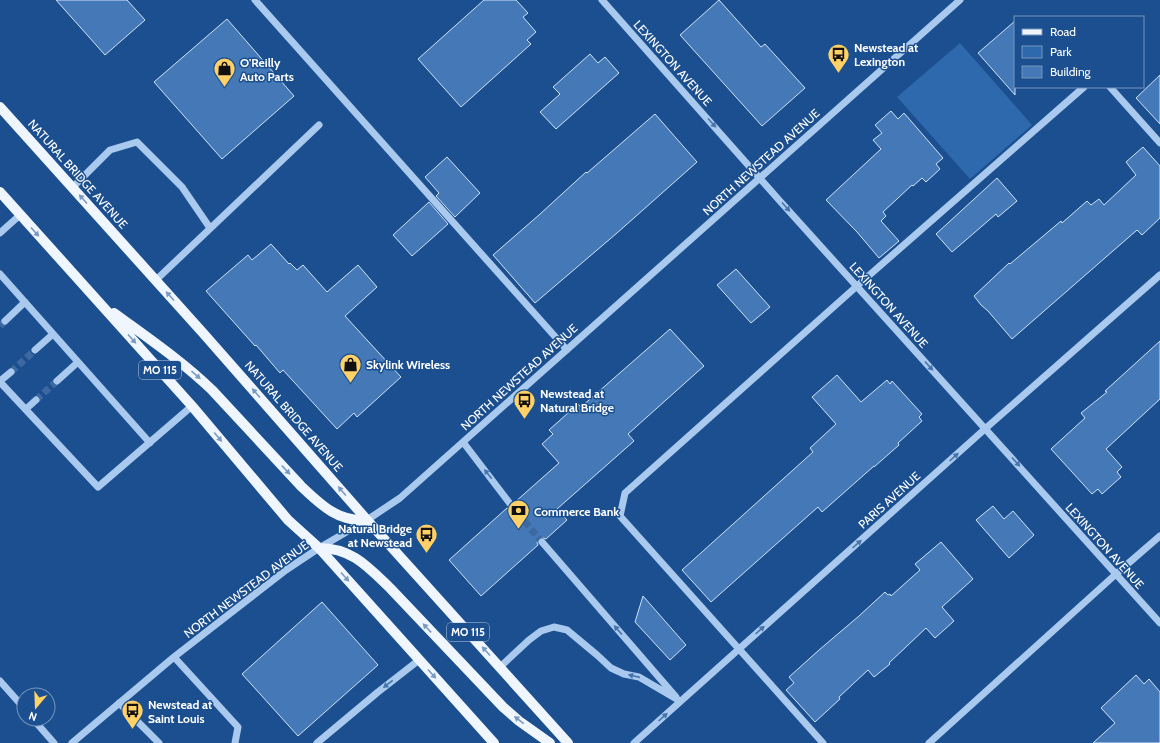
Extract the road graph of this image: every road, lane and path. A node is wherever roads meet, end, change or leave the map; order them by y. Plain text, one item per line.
1 (255, 0) edge
2 (602, 0) edge
3 (955, 1) edge
4 (1083, 88) edge
5 (1111, 88) edge
6 (0, 107) edge
7 (319, 125) dead end
8 (1160, 143) edge
9 (760, 178) junction
10 (73, 187) junction
11 (0, 192) edge
12 (20, 215) junction
13 (210, 228) junction
14 (0, 233) edge
15 (0, 274) edge
16 (1160, 275) edge
17 (156, 280) junction
18 (857, 286) junction
19 (98, 301) junction
20 (25, 302) junction
21 (5, 321) tunnel mouth
22 (53, 334) junction
23 (35, 350) tunnel mouth
24 (567, 350) junction
25 (78, 362) junction
26 (11, 372) tunnel mouth
27 (57, 381) tunnel mouth
28 (0, 382) edge
29 (36, 400) tunnel mouth
30 (192, 406) junction
31 (26, 410) junction
32 (986, 428) junction
33 (463, 442) junction
34 (150, 443) junction
35 (511, 505) tunnel mouth
36 (367, 520) junction
37 (1160, 536) edge
38 (542, 542) tunnel mouth
39 (319, 548) junction
40 (1116, 574) junction
41 (1160, 623) edge
42 (740, 648) junction
43 (174, 657) junction
44 (419, 660) junction
45 (500, 667) junction
46 (0, 681) edge
47 (16, 699) edge
48 (680, 701) junction
49 (119, 703) junction
50 (40, 727) edge
51 (54, 743) edge
52 (72, 743) edge
53 (158, 743) edge
54 (235, 743) edge
55 (317, 743) edge
56 (494, 743) edge
57 (550, 743) edge
58 (568, 743) edge
59 (634, 743) edge
60 (823, 743) edge
61 (929, 743) edge

1 - 24 street
2 -> 9 street, LEXINGTON AVENUE
3 - 9 street, NORTH NEWSTEAD AVENUE
4 - 18 street
5 - 8 street
6 - 10 main road, NATURAL BRIDGE AVENUE
7 - 13 street
9 -> 18 street, LEXINGTON AVENUE
9 - 24 street, NORTH NEWSTEAD AVENUE
10 - 13 street
17 -> 10 main road, NATURAL BRIDGE AVENUE
11 - 12 main road, MO 115
12 - 14 street
12 -> 19 main road, MO 115
13 - 17 street
15 - 20 street
16 - 32 street, PARIS AVENUE
36 -> 17 main road, NATURAL BRIDGE AVENUE
18 -> 32 street, LEXINGTON AVENUE
18 - 42 street
19 -> 30 main road, MO 115
19 -> 36 main road
20 - 21 street
20 - 22 street
22 - 23 street
22 - 25 street
24 - 33 street, NORTH NEWSTEAD AVENUE
25 - 27 street
25 - 34 street
26 - 28 street
28 - 31 street
29 - 31 street
30 - 34 street
30 -> 39 main road, MO 115
31 - 34 street
32 -> 40 street, LEXINGTON AVENUE
42 -> 32 street, PARIS AVENUE
35 -> 33 street
33 - 36 street, NORTH NEWSTEAD AVENUE
36 - 39 street, NORTH NEWSTEAD AVENUE
45 -> 36 main road, NATURAL BRIDGE AVENUE / MO 115
37 - 40 street
48 -> 38 street
39 - 43 street, NORTH NEWSTEAD AVENUE
39 -> 44 main road
57 -> 39 main road
40 - 41 street, LEXINGTON AVENUE
40 - 61 street
42 - 48 street, PARIS AVENUE
42 - 60 street
43 - 49 street, NORTH NEWSTEAD AVENUE
43 - 54 street
44 -> 55 street
44 -> 56 main road
48 -> 45 street
45 - 58 main road, NATURAL BRIDGE AVENUE / MO 115
46 - 47 street
59 -> 48 street, PARIS AVENUE
49 - 52 street, NORTH NEWSTEAD AVENUE
49 - 53 street
50 - 51 street

